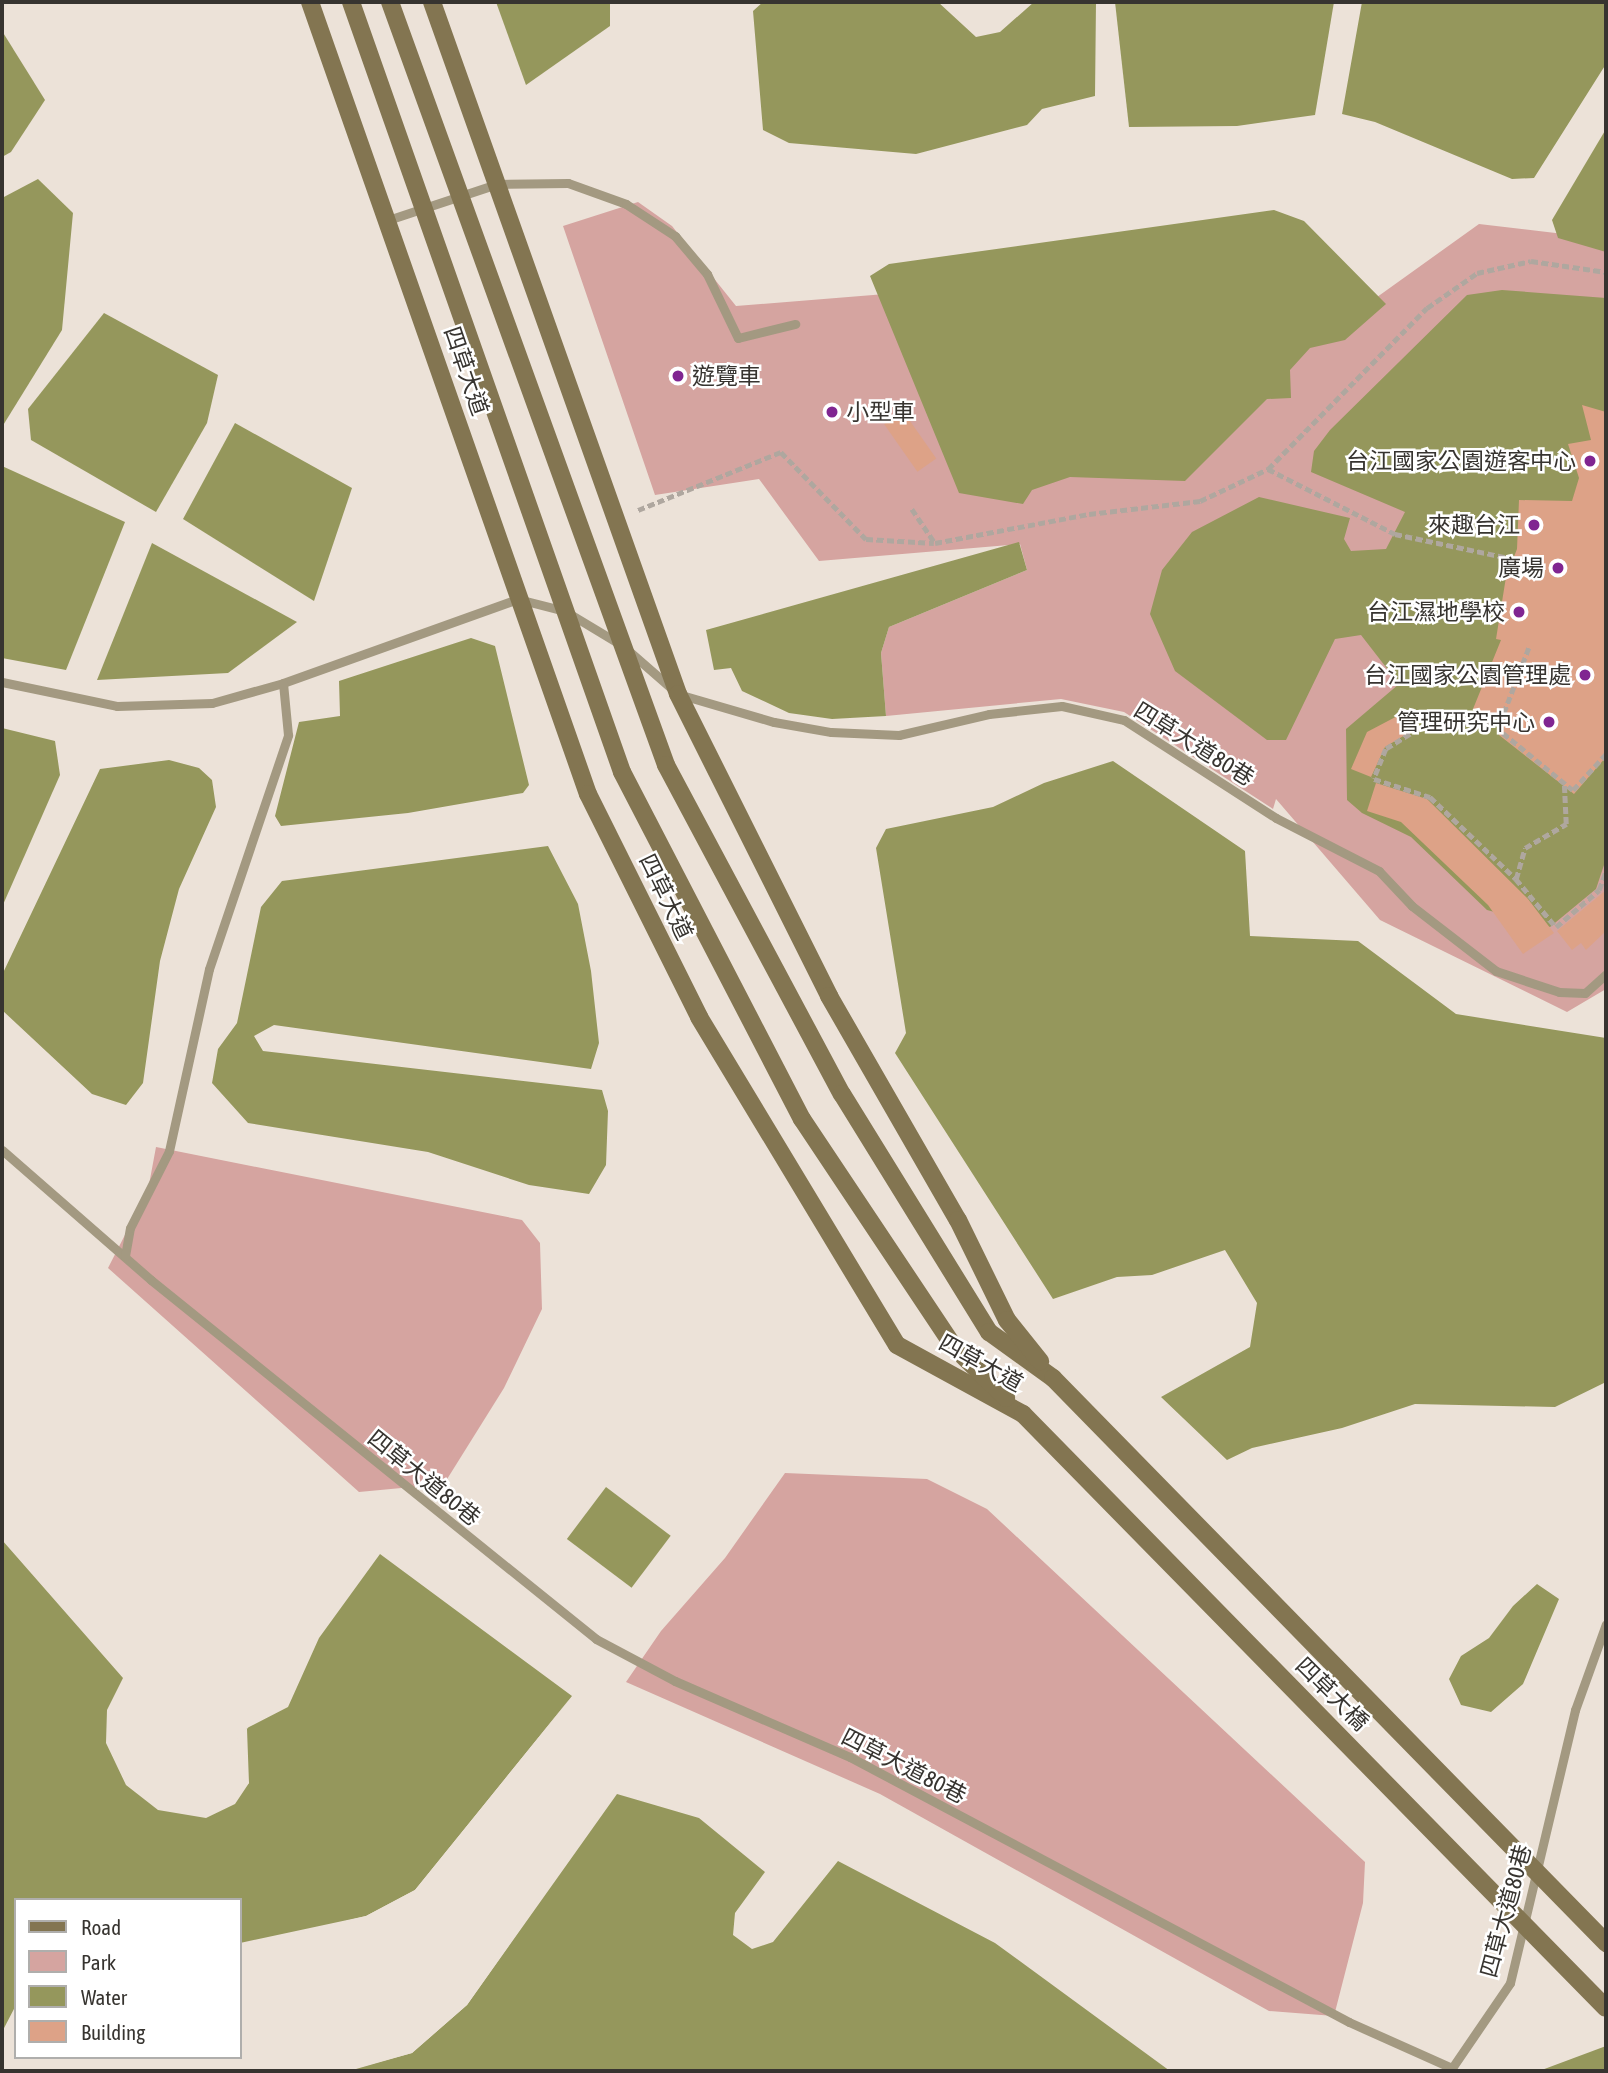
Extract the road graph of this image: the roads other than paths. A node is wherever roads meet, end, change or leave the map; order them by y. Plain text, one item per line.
1 (310, 2) edge
2 (351, 2) edge
3 (390, 2) edge
4 (432, 2) edge
5 (497, 184) junction
6 (457, 194) junction
7 (423, 205) junction
8 (388, 220) junction
9 (795, 324) dead end
10 (518, 599) junction
11 (565, 611) junction
12 (623, 646) junction
13 (2, 682) edge
14 (283, 683) junction
15 (678, 694) junction
16 (1606, 974) edge
17 (2, 1150) edge
18 (125, 1256) junction
19 (1053, 1378) junction
20 (1023, 1414) junction
21 (1606, 1624) edge
22 (1606, 1943) edge
23 (1606, 2008) edge

1 - 8 street, 四草大道
2 - 7 street, 四草大道
3 - 6 street, 四草大道
4 - 5 street, 四草大道
5 - 6 lane
5 - 9 lane
5 - 15 street, 四草大道
6 - 7 lane
6 - 12 street, 四草大道
7 - 8 lane
7 - 11 street, 四草大道
8 - 10 street, 四草大道
10 - 11 lane, 四草大道80巷
10 - 14 lane
10 - 20 street, 四草大道
11 - 12 lane, 四草大道80巷
11 - 20 street, 四草大道
12 - 15 lane, 四草大道80巷
12 - 19 street, 四草大道
13 - 14 lane
14 - 18 lane
15 - 16 lane, 四草大道80巷
15 - 19 street, 四草大道
17 - 18 lane, 四草大道80巷
18 - 21 lane, 四草大道80巷
19 - 22 street, 四草大橋, bridge
20 - 23 street, 四草大橋, bridge

